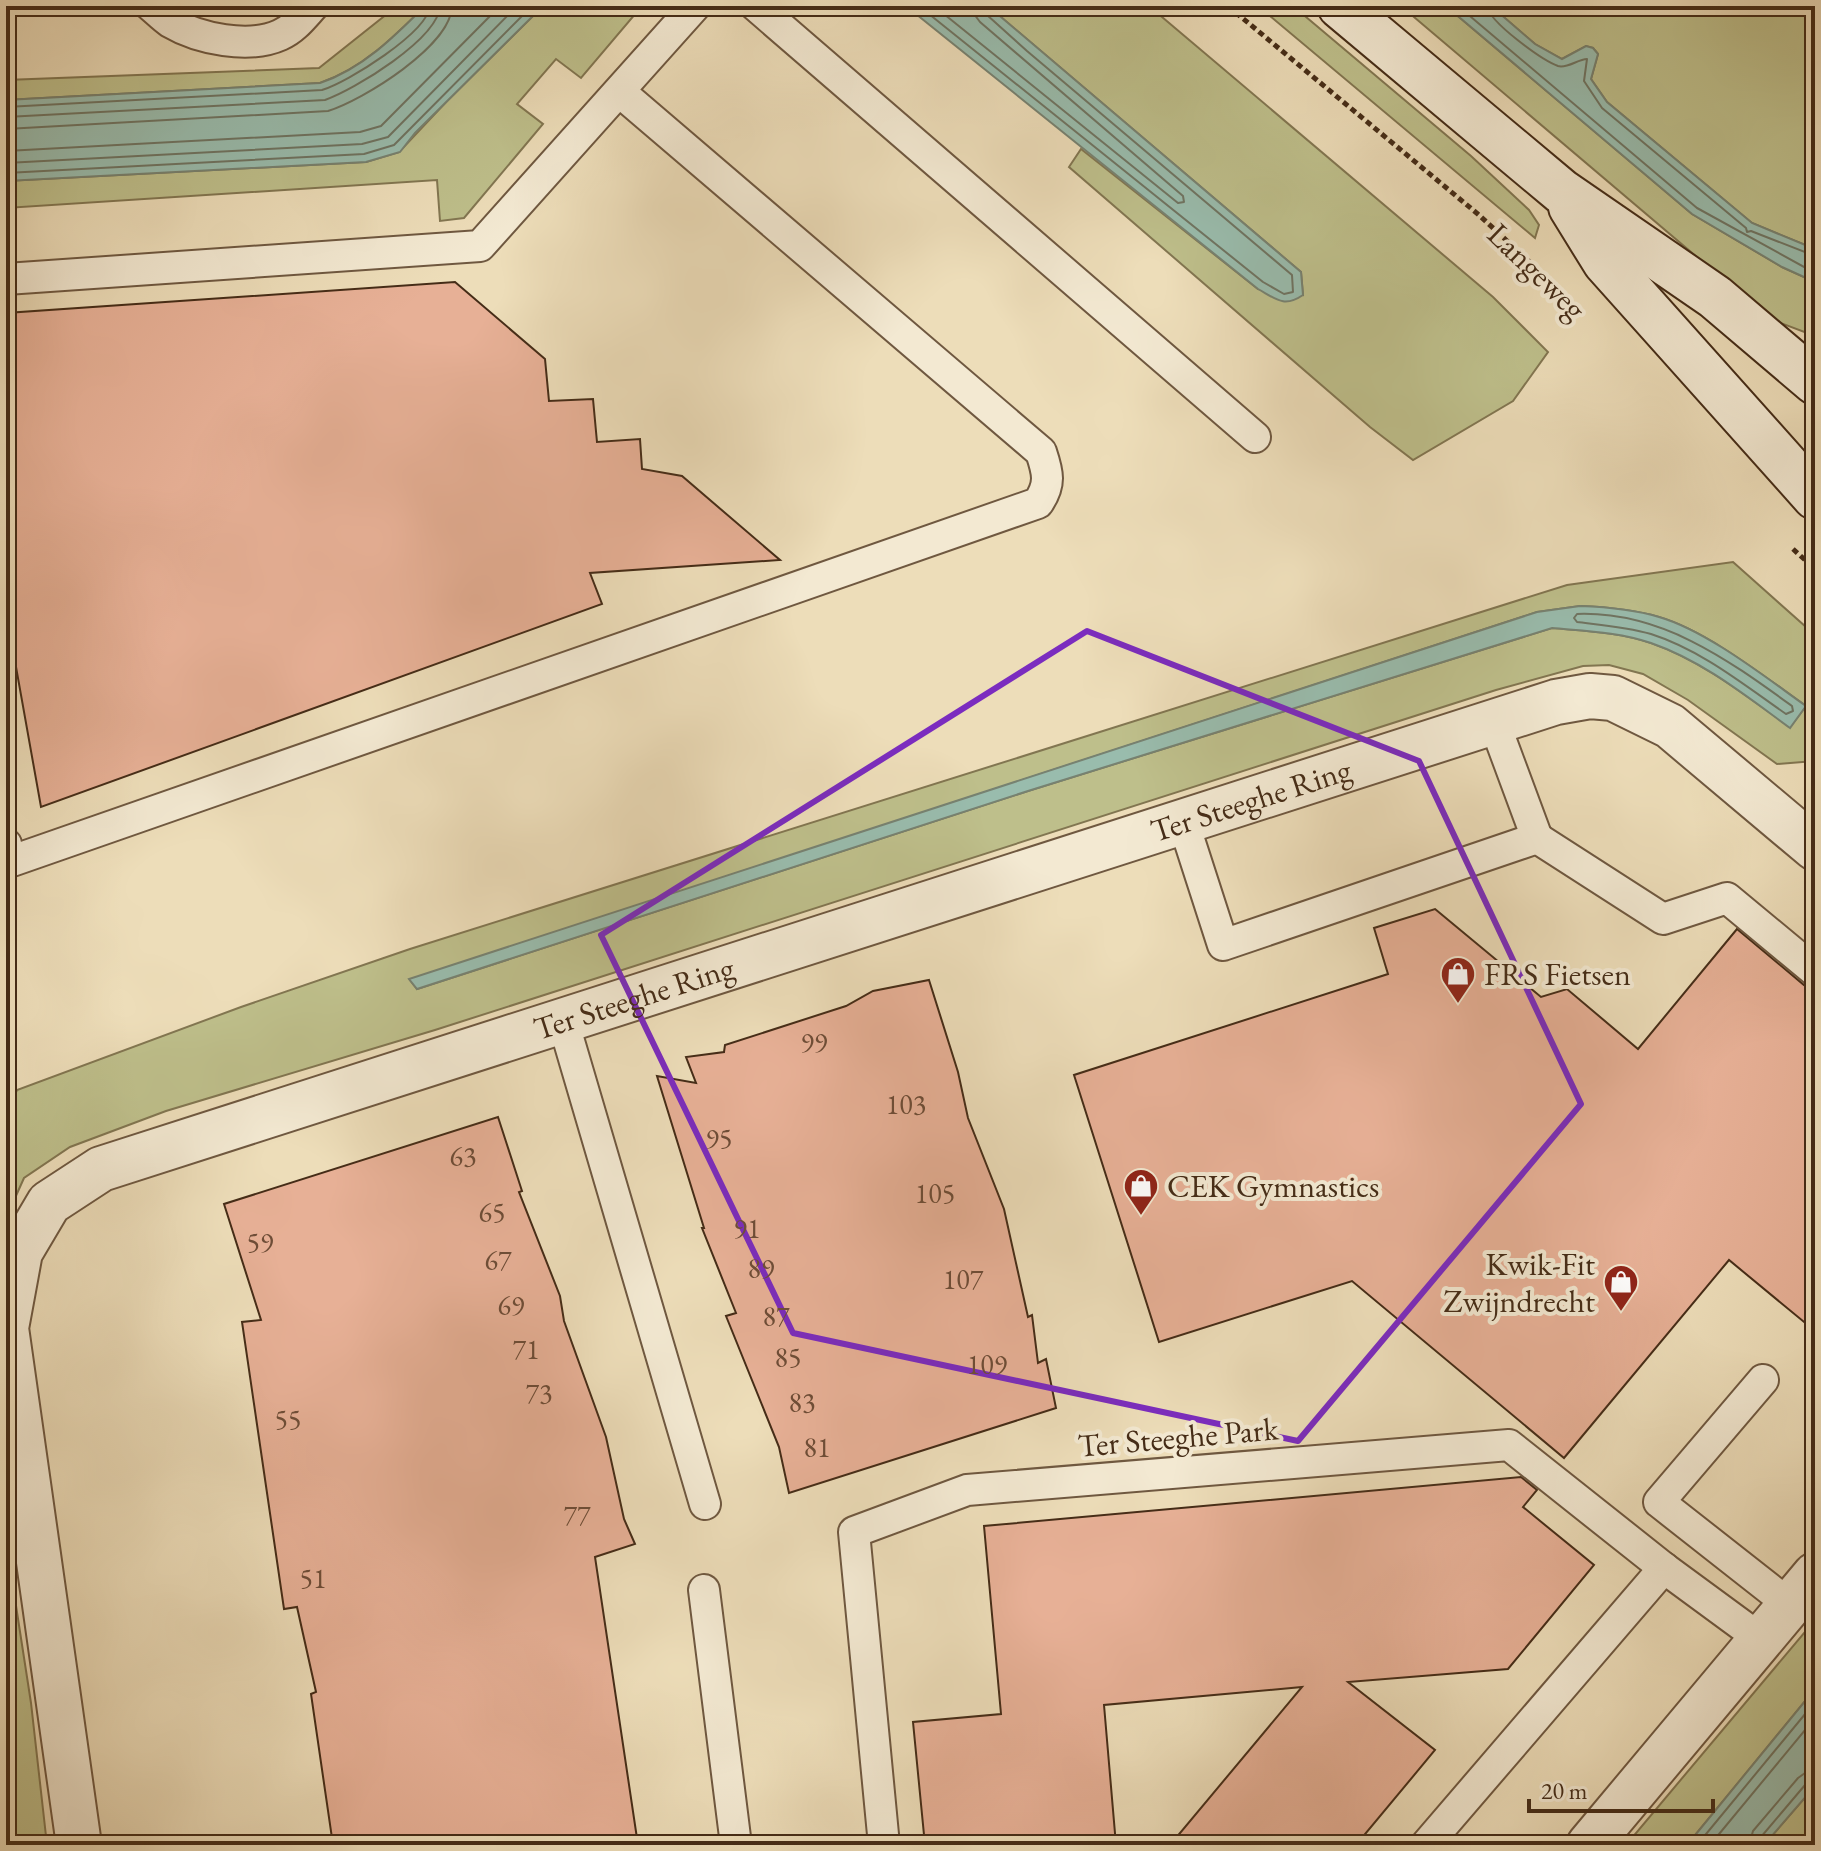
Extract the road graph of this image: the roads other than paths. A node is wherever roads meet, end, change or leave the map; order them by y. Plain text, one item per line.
1 (151, 6) edge
2 (313, 6) edge
3 (695, 6) edge
4 (756, 6) edge
5 (1340, 6) edge
6 (620, 92) junction
7 (1561, 191) junction
8 (6, 279) edge
9 (1815, 382) edge
10 (1255, 437) dead end
11 (1815, 497) edge
12 (1494, 722) junction
13 (1183, 821) junction
14 (1537, 838) junction
15 (6, 844) edge
16 (1815, 848) edge
17 (1815, 971) edge
18 (563, 1021) junction
19 (1763, 1380) dead end
20 (705, 1504) dead end
21 (1664, 1568) junction
22 (704, 1590) dead end
23 (1803, 1590) edge
24 (1762, 1640) junction
25 (79, 1845) edge
26 (736, 1845) edge
27 (884, 1845) edge
28 (1426, 1845) edge
29 (1589, 1845) edge

1 - 2 lane
3 - 6 lane
4 - 10 lane
5 - 7 street, Langeweg
6 - 8 lane
6 - 15 lane
7 - 9 street, Langeweg
7 - 11 street, Langeweg
12 - 13 street, Ter Steeghe Ring
12 - 14 lane
12 - 16 street, Ter Steeghe Ring
13 - 14 lane
13 - 18 street, Ter Steeghe Ring
14 - 17 lane
18 - 20 lane
18 - 25 street, Ter Steeghe Ring
19 - 23 lane
21 - 24 lane, Ter Steeghe Park
21 - 27 lane, Ter Steeghe Park
21 - 28 lane
22 - 26 lane
23 - 24 street
24 - 29 street

